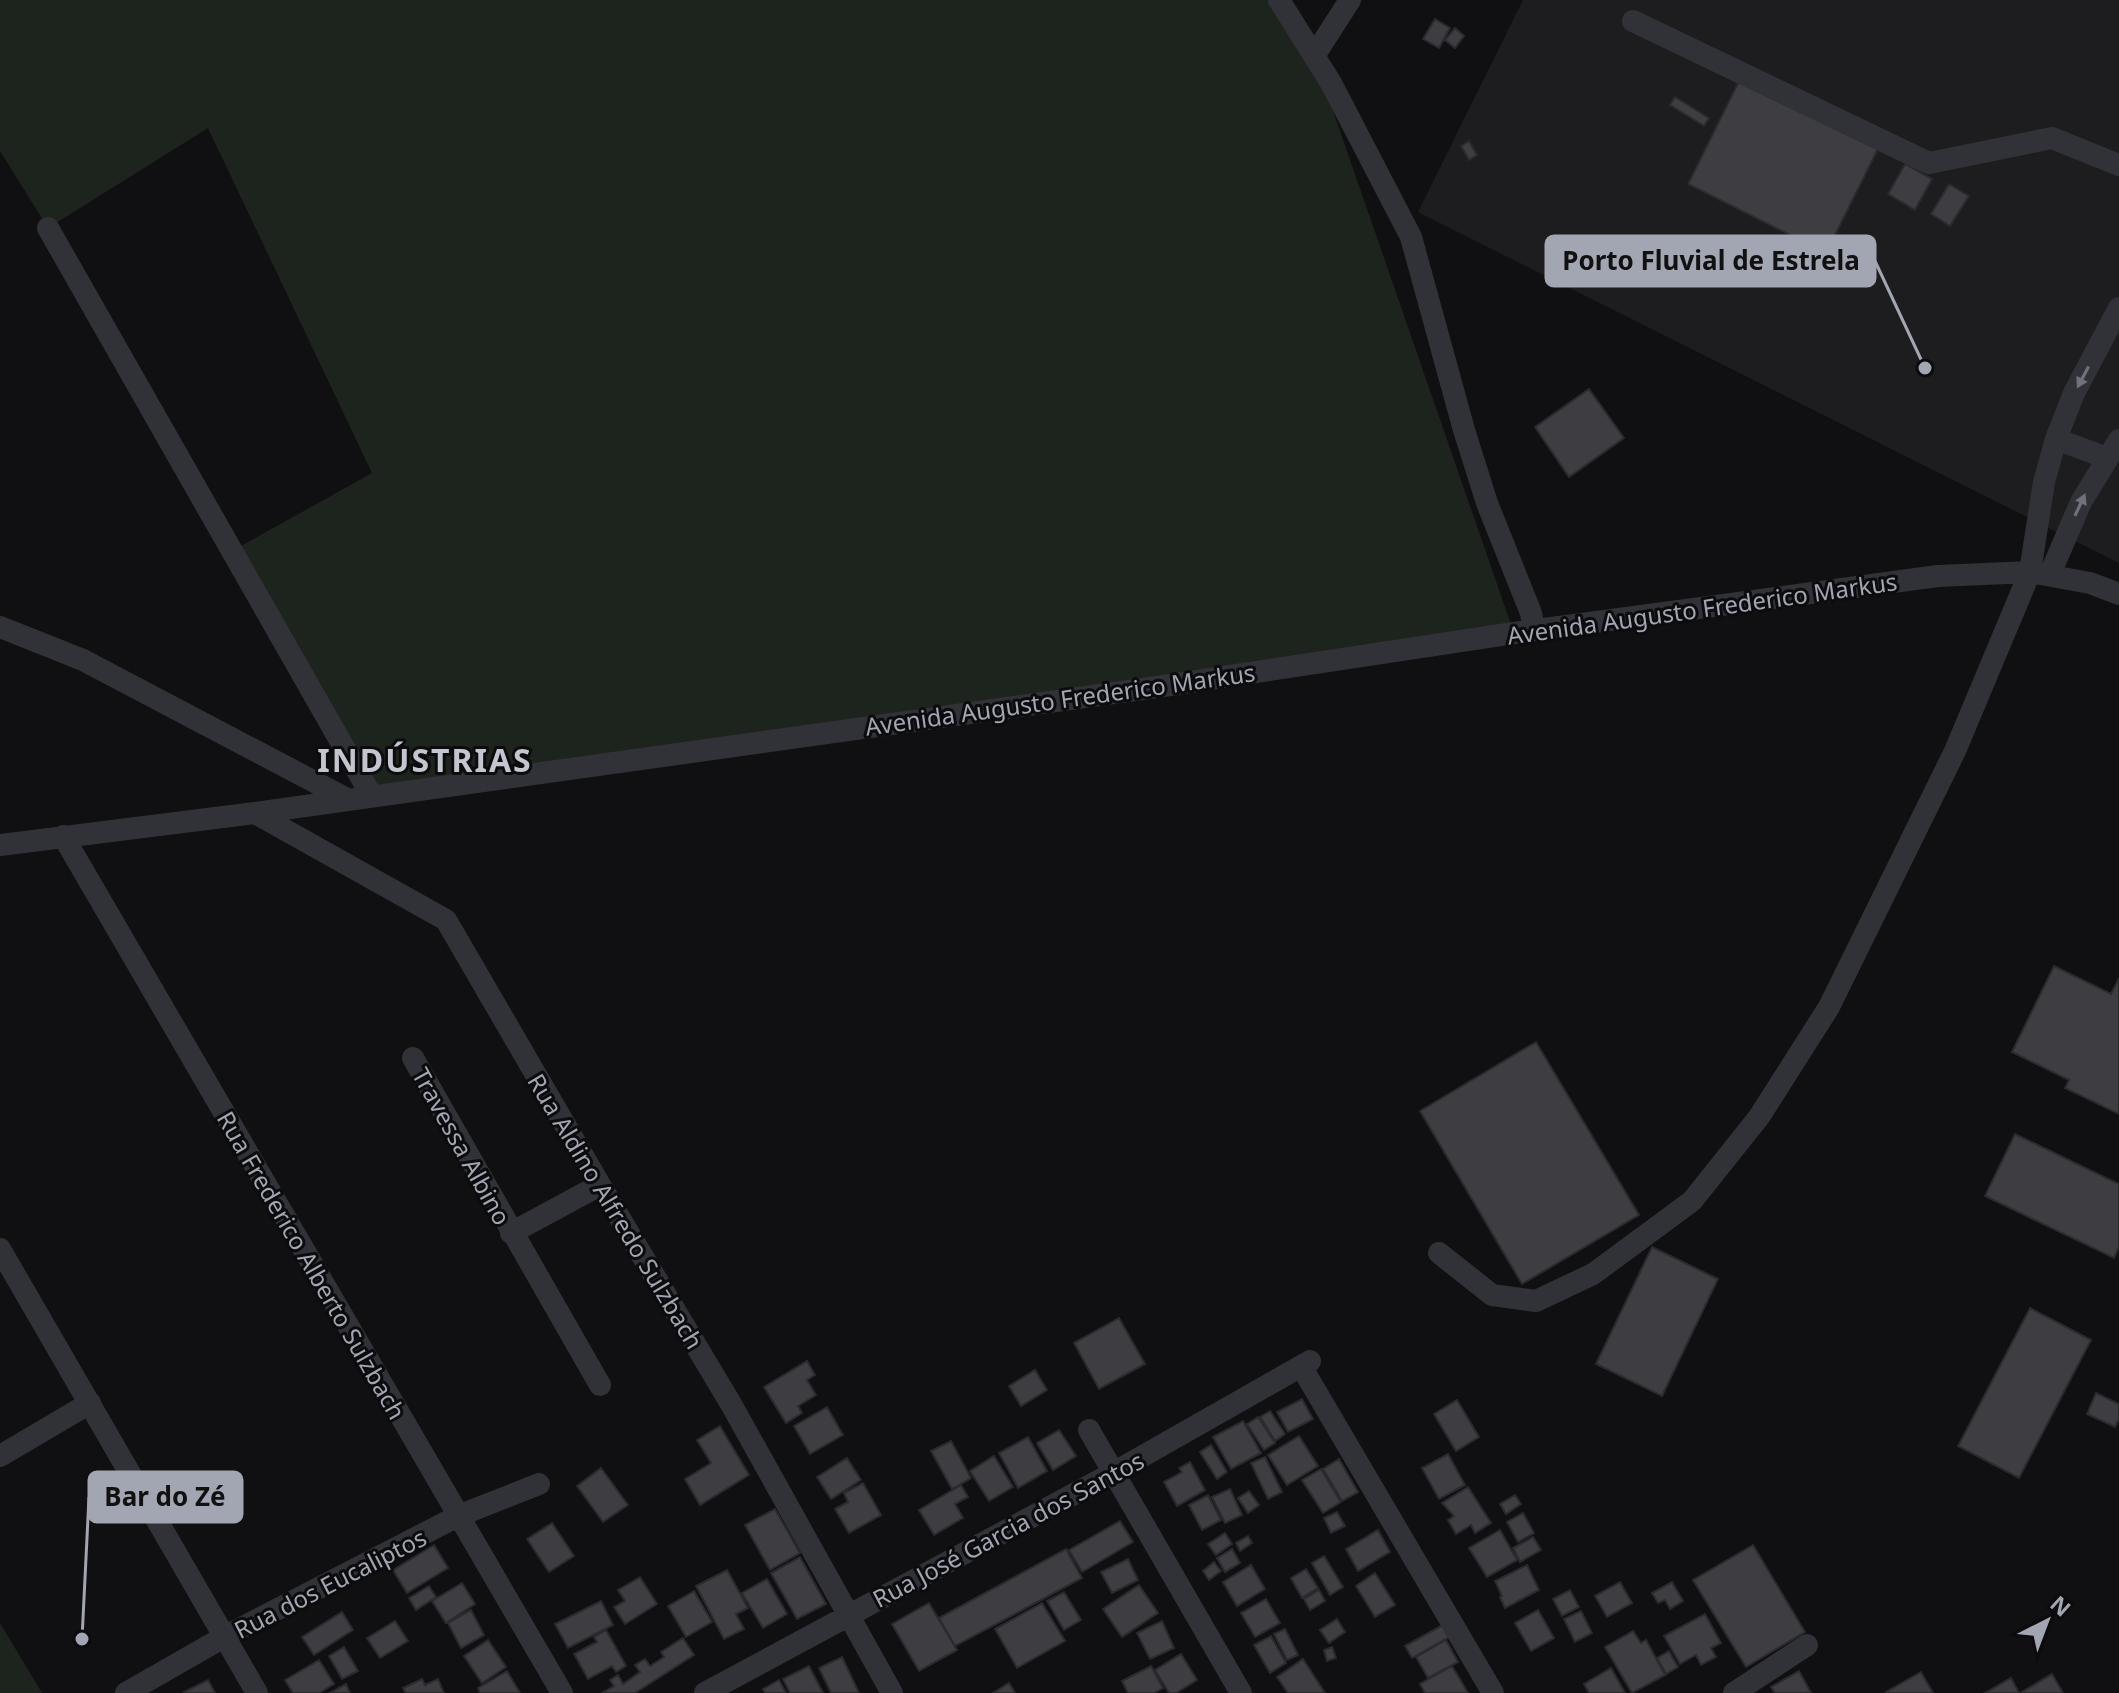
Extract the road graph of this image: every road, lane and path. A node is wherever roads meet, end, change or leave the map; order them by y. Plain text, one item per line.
1 (1279, 0) edge
2 (1350, 0) edge
3 (1633, 21) dead end
4 (1314, 56) junction
5 (2119, 165) edge
6 (48, 228) dead end
7 (2119, 308) edge
8 (2056, 439) junction
9 (2113, 449) edge
10 (2040, 573) junction
11 (2119, 594) edge
12 (0, 627) edge
13 (1534, 630) junction
14 (371, 795) junction
15 (347, 799) junction
16 (255, 813) junction
17 (63, 836) junction
18 (0, 845) edge
19 (413, 1058) dead end
20 (600, 1185) junction
21 (511, 1233) junction
22 (0, 1249) edge
23 (1439, 1253) dead end
24 (600, 1385) dead end
25 (90, 1403) junction
26 (1089, 1430) dead end
27 (0, 1456) edge
28 (1113, 1473) junction
29 (539, 1484) dead end
30 (458, 1516) junction
31 (849, 1615) junction
32 (224, 1637) junction
33 (1807, 1645) dead end
34 (1737, 1692) edge
35 (126, 1693) edge
36 (257, 1693) edge
37 (562, 1693) edge
38 (705, 1693) edge
39 (892, 1693) edge
40 (1241, 1693) edge
41 (1493, 1693) edge

1 - 4 street
2 - 4 street
3 - 5 street
4 - 13 street
6 - 14 street
7 -> 8 street
8 - 9 street
8 - 10 street
10 -> 9 street
10 - 11 street, Avenida Augusto Frederico Markus
10 - 13 street, Avenida Augusto Frederico Markus
10 - 23 street
12 - 15 street
13 - 14 street, Avenida Augusto Frederico Markus
14 - 15 street, Avenida Augusto Frederico Markus
15 - 16 street, Avenida Augusto Frederico Markus
16 - 17 street, Avenida Augusto Frederico Markus
16 - 20 street, Rua Aldino Alfredo Sulzbach
17 - 18 street, Avenida Augusto Frederico Markus
17 - 30 street, Rua Frederico Alberto Sulzbach
19 - 21 street, Travessa Albino
20 - 21 street, Travessa Albino
20 - 31 street, Rua Aldino Alfredo Sulzbach
21 - 24 street, Travessa Albino
22 - 25 street
25 - 27 street
25 - 32 street
26 - 28 street
28 - 31 street, Rua José Garcia dos Santos
28 - 40 street
28 - 41 street, Rua José Garcia dos Santos
29 - 30 street, Rua dos Eucaliptos
30 - 32 street, Rua dos Eucaliptos
30 - 37 street, Rua Frederico Alberto Sulzbach
31 - 38 street, Rua José Garcia dos Santos
31 - 39 street, Rua Aldino Alfredo Sulzbach
32 - 35 street, Rua dos Eucaliptos
32 - 36 street
33 - 34 street

